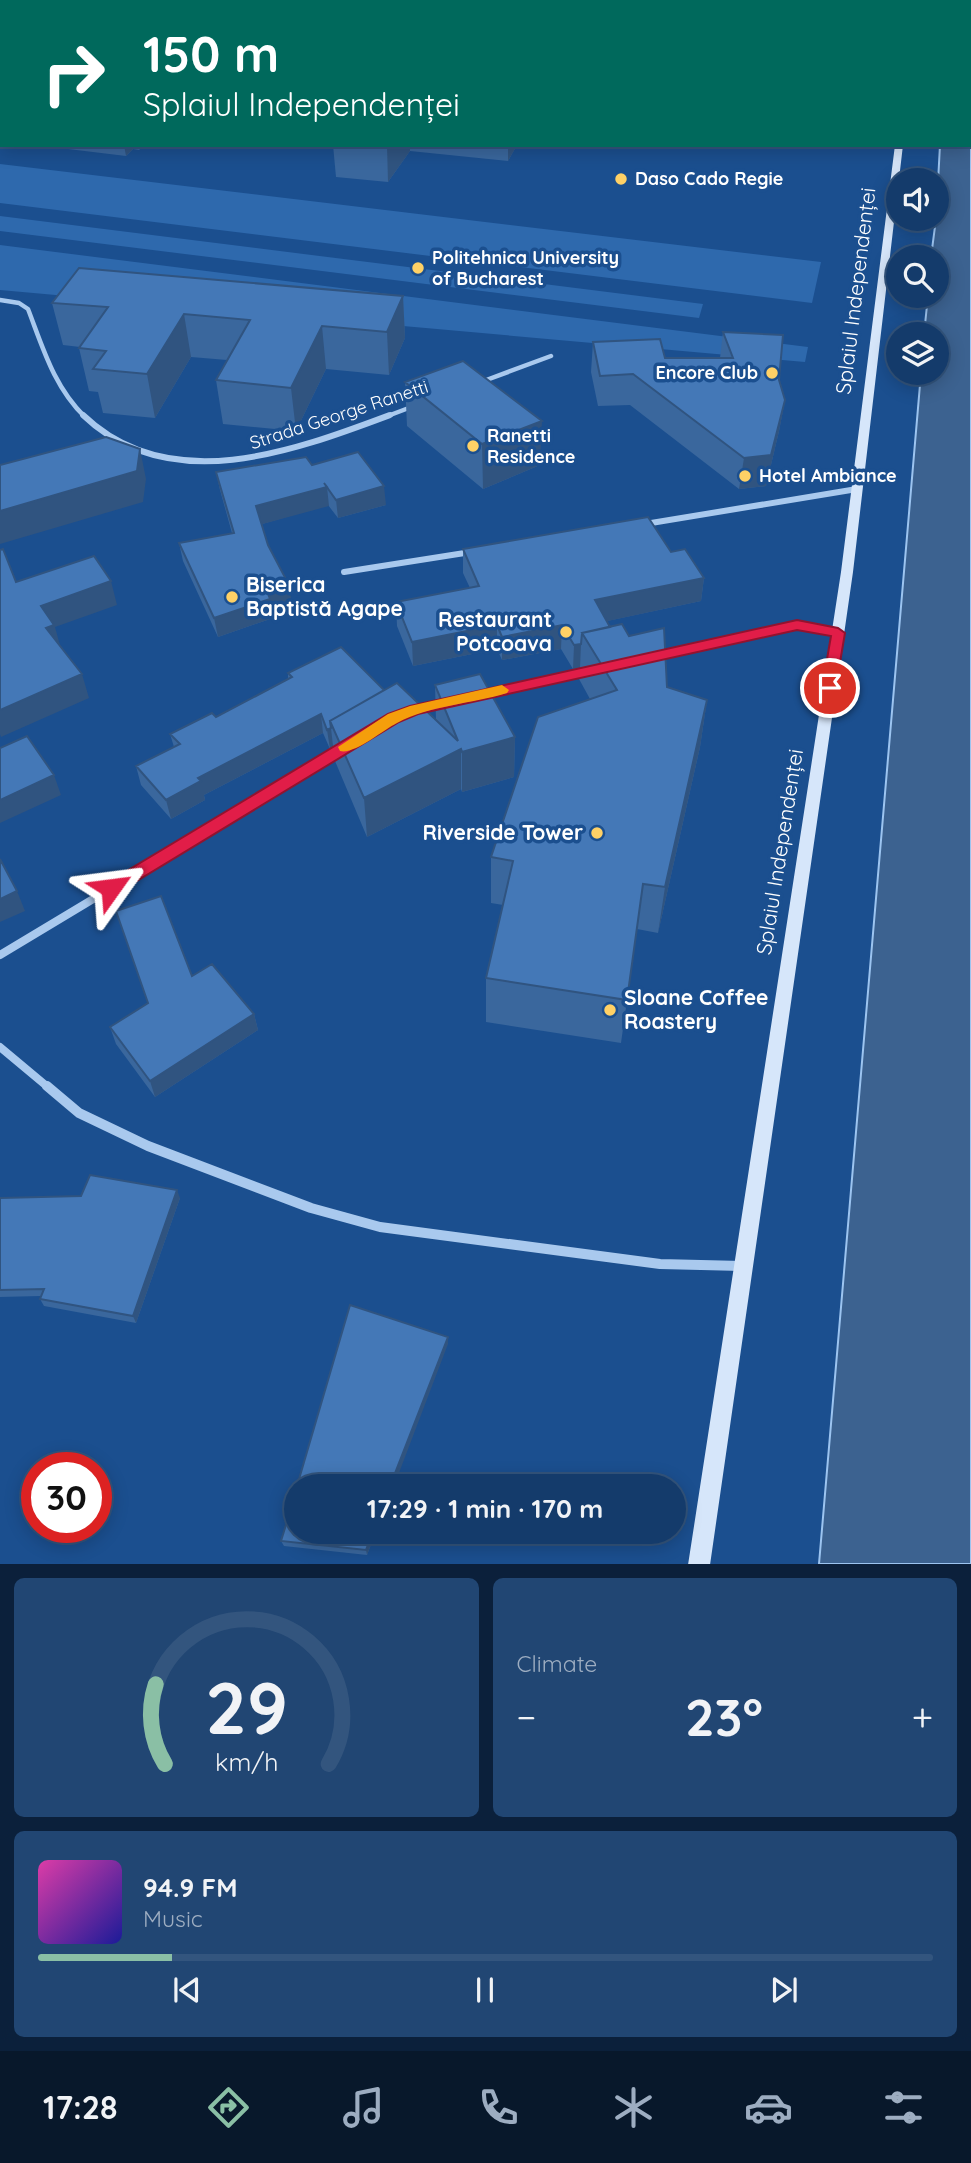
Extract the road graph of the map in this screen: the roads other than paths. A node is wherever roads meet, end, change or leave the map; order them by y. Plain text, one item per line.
1 (899, 147) edge
2 (0, 300) edge
3 (551, 356) dead end
4 (469, 386) edge
5 (417, 405) edge
6 (857, 489) junction
7 (640, 524) edge
8 (479, 551) edge
9 (344, 572) dead end
10 (838, 633) junction
11 (652, 657) edge
12 (600, 668) edge
13 (468, 697) edge
14 (455, 700) edge
15 (404, 714) edge
16 (350, 744) edge
17 (0, 955) edge
18 (0, 1047) edge
19 (742, 1266) junction
20 (699, 1564) edge

1 - 6 main road, Splaiul Independenței
2 - 5 street, Strada George Ranetti
3 - 4 street
6 - 7 street
6 - 10 main road, Splaiul Independenței
8 - 9 street
10 - 11 street
10 - 19 main road, Splaiul Independenței
12 - 13 street
14 - 15 street
16 - 17 street
18 - 19 street
19 - 20 main road, Splaiul Independenței

